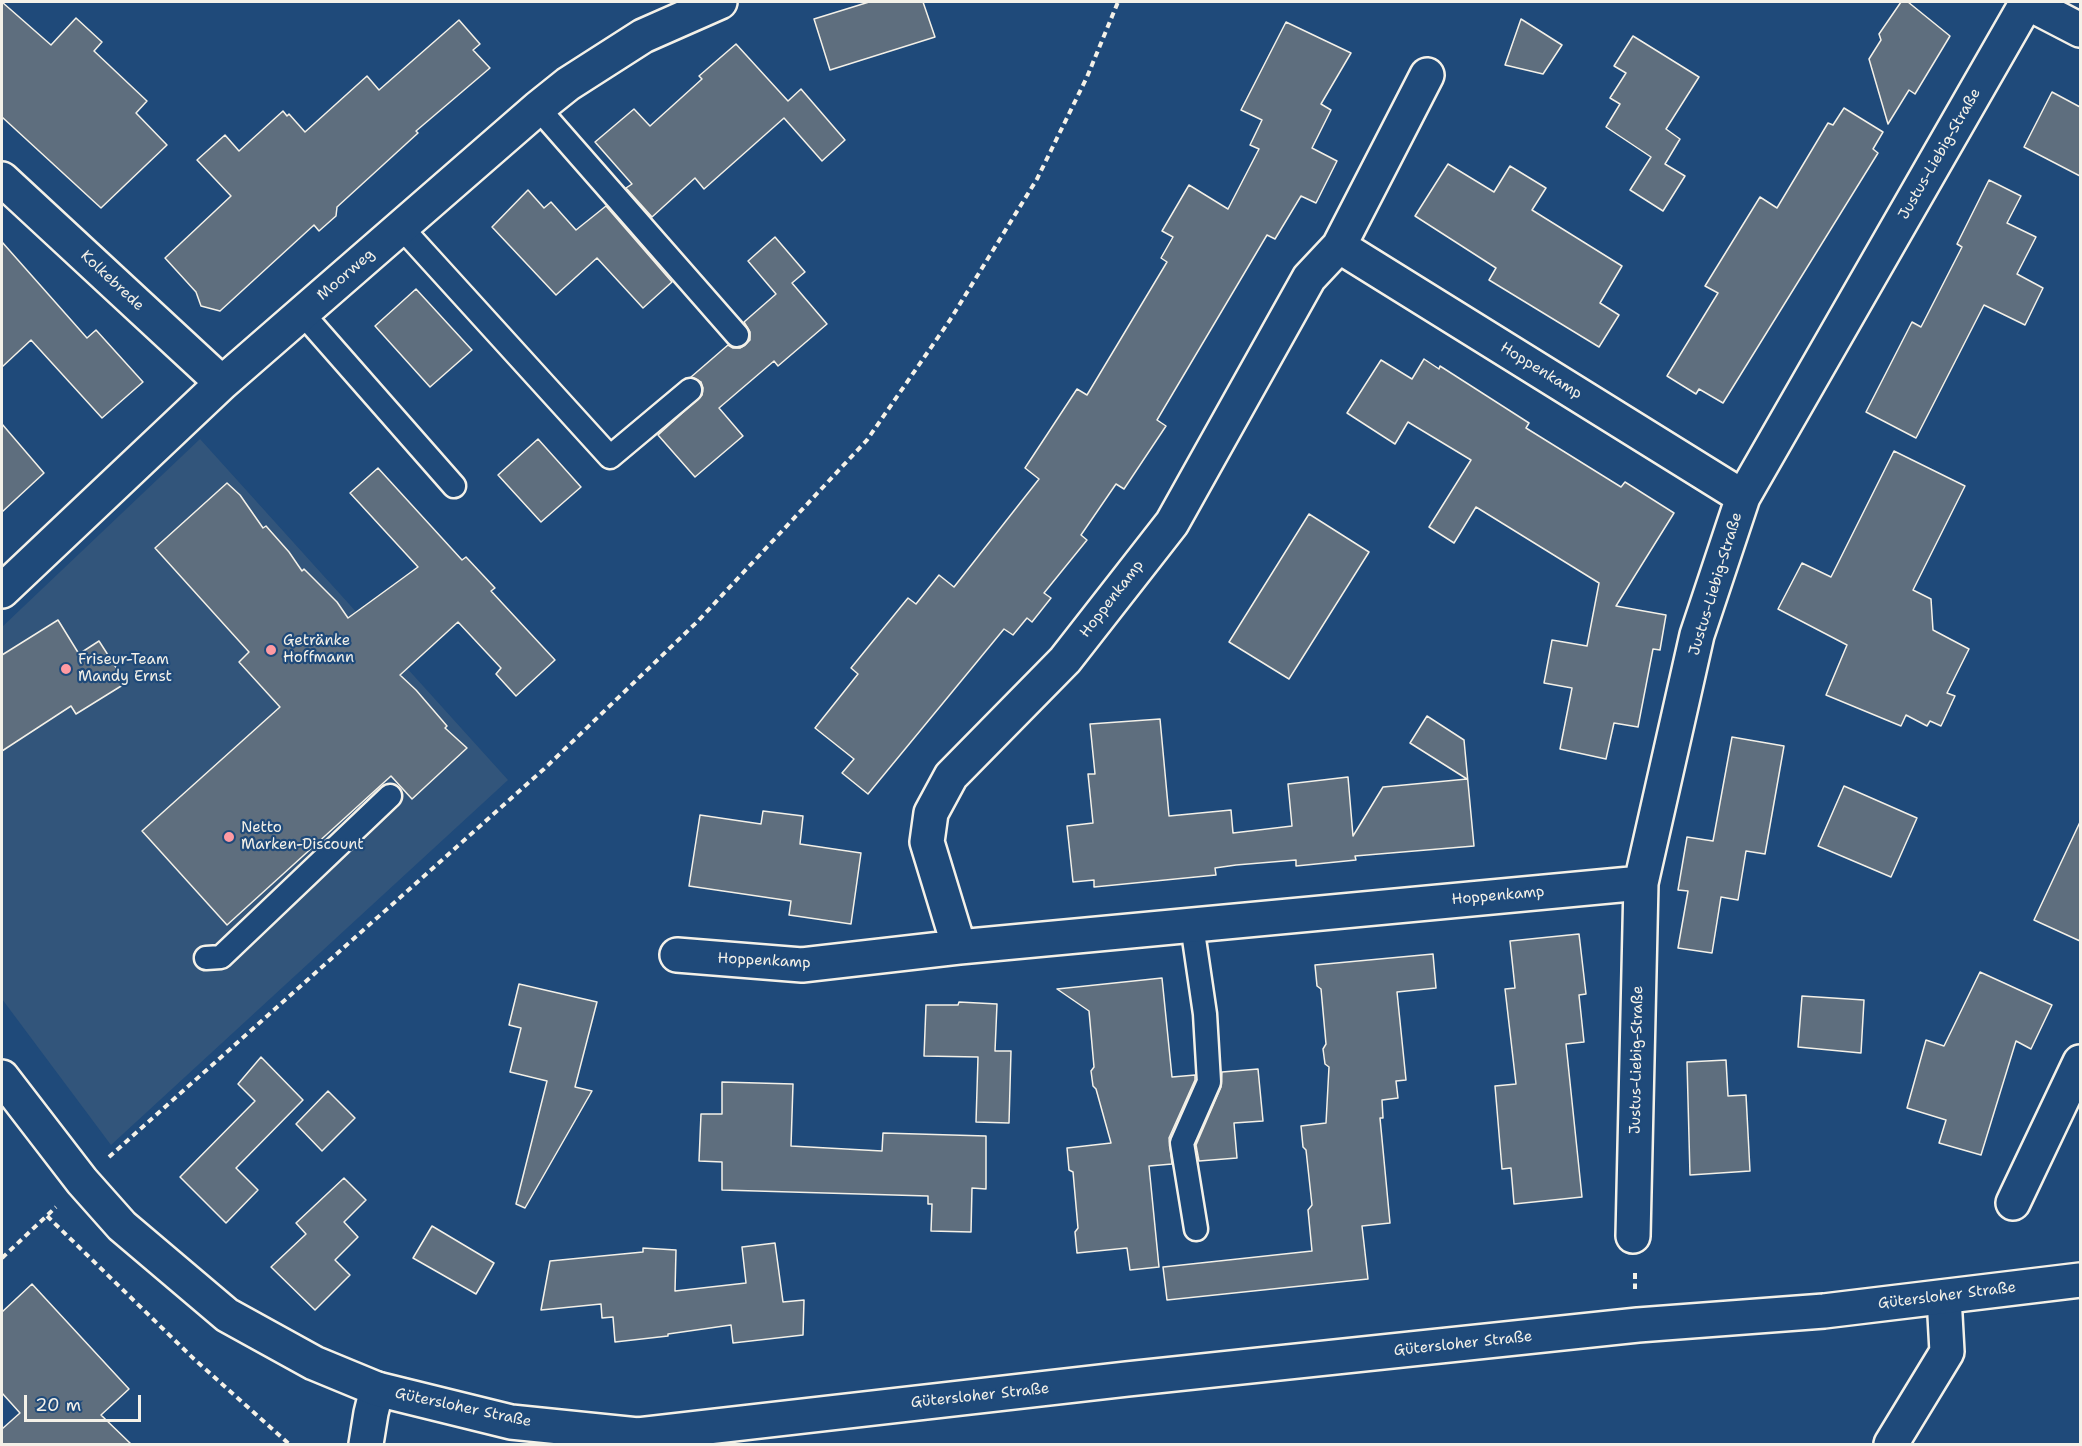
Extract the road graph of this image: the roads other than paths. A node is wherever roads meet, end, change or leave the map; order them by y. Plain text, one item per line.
1 (720, 2) edge
2 (2027, 2) edge
3 (2080, 30) edge
4 (1427, 75) dead end
5 (538, 108) junction
6 (2, 179) edge
7 (401, 227) junction
8 (1339, 246) junction
9 (302, 314) junction
10 (737, 335) dead end
11 (222, 383) junction
12 (690, 390) dead end
13 (454, 486) dead end
14 (1743, 496) junction
15 (2, 591) edge
16 (390, 796) dead end
17 (1641, 883) junction
18 (1192, 925) junction
19 (959, 947) junction
20 (677, 955) dead end
21 (206, 958) dead end
22 (2080, 1062) edge
23 (2, 1077) edge
24 (2013, 1203) dead end
25 (1196, 1229) dead end
26 (1633, 1236) road end
27 (2080, 1280) edge
28 (1944, 1297) junction
29 (377, 1389) junction
30 (366, 1444) edge
31 (1891, 1444) edge

1 - 5 street, Moorweg
2 - 3 street
2 - 14 street, Justus-Liebig-Straße
4 - 8 street, Hoppenkamp
5 - 7 street, Moorweg
5 - 10 lane
6 - 11 street, Kolkebrede
7 - 9 street, Moorweg
7 - 12 lane
8 - 14 street, Hoppenkamp
8 - 19 street, Hoppenkamp
9 - 11 street, Moorweg
9 - 13 lane
11 - 15 street, Moorweg
14 - 17 street, Justus-Liebig-Straße
16 - 21 lane
17 - 18 street, Hoppenkamp
17 - 26 street, Justus-Liebig-Straße
18 - 19 street, Hoppenkamp
18 - 25 lane
19 - 20 street, Hoppenkamp
22 - 24 street
23 - 29 street, Gütersloher Straße
27 - 28 street, Gütersloher Straße
28 - 29 street, Gütersloher Straße
28 - 31 street
29 - 30 street

